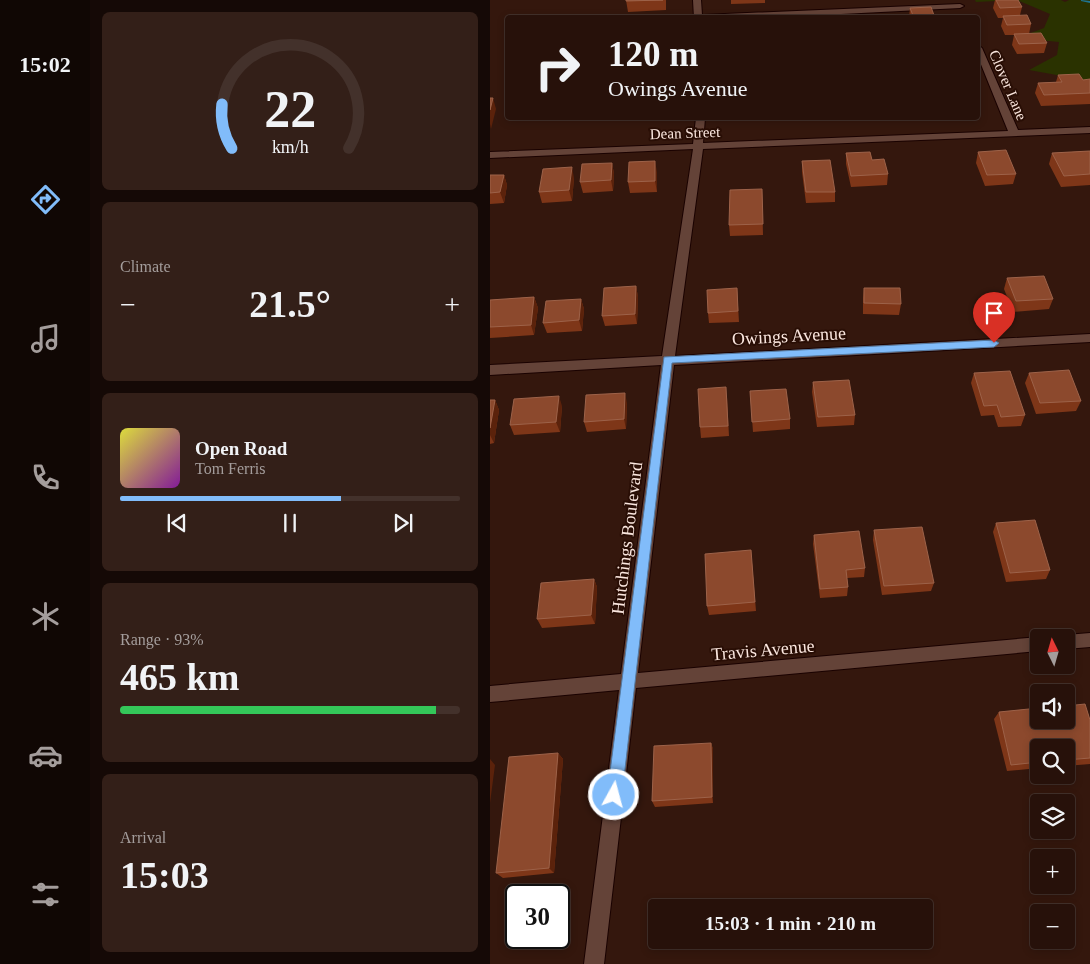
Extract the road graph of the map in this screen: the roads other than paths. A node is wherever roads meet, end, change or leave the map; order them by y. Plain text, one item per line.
1 (697, 0) edge
2 (960, 6) edge
3 (698, 15) edge
4 (764, 15) edge
5 (980, 53) edge
6 (700, 120) edge
7 (1090, 130) edge
8 (1014, 133) junction
9 (698, 147) junction
10 (490, 155) edge
11 (1090, 338) edge
12 (668, 360) junction
13 (490, 370) edge
14 (1090, 640) edge
15 (1075, 641) edge
16 (1030, 645) edge
17 (628, 682) junction
18 (490, 694) edge
19 (594, 964) edge

1 - 3 street
2 - 4 street
5 - 8 street, Clover Lane
6 - 9 street, Hutchings Boulevard
7 - 8 street, Dean Street
8 - 9 street, Dean Street
9 - 10 street, Dean Street
9 - 12 street, Hutchings Boulevard
11 - 12 street, Owings Avenue
12 - 13 street, Owings Avenue
12 - 17 street, Hutchings Boulevard
14 - 15 street
16 - 17 street, Travis Avenue
17 - 18 street, Travis Avenue
17 - 19 street, Hutchings Boulevard

